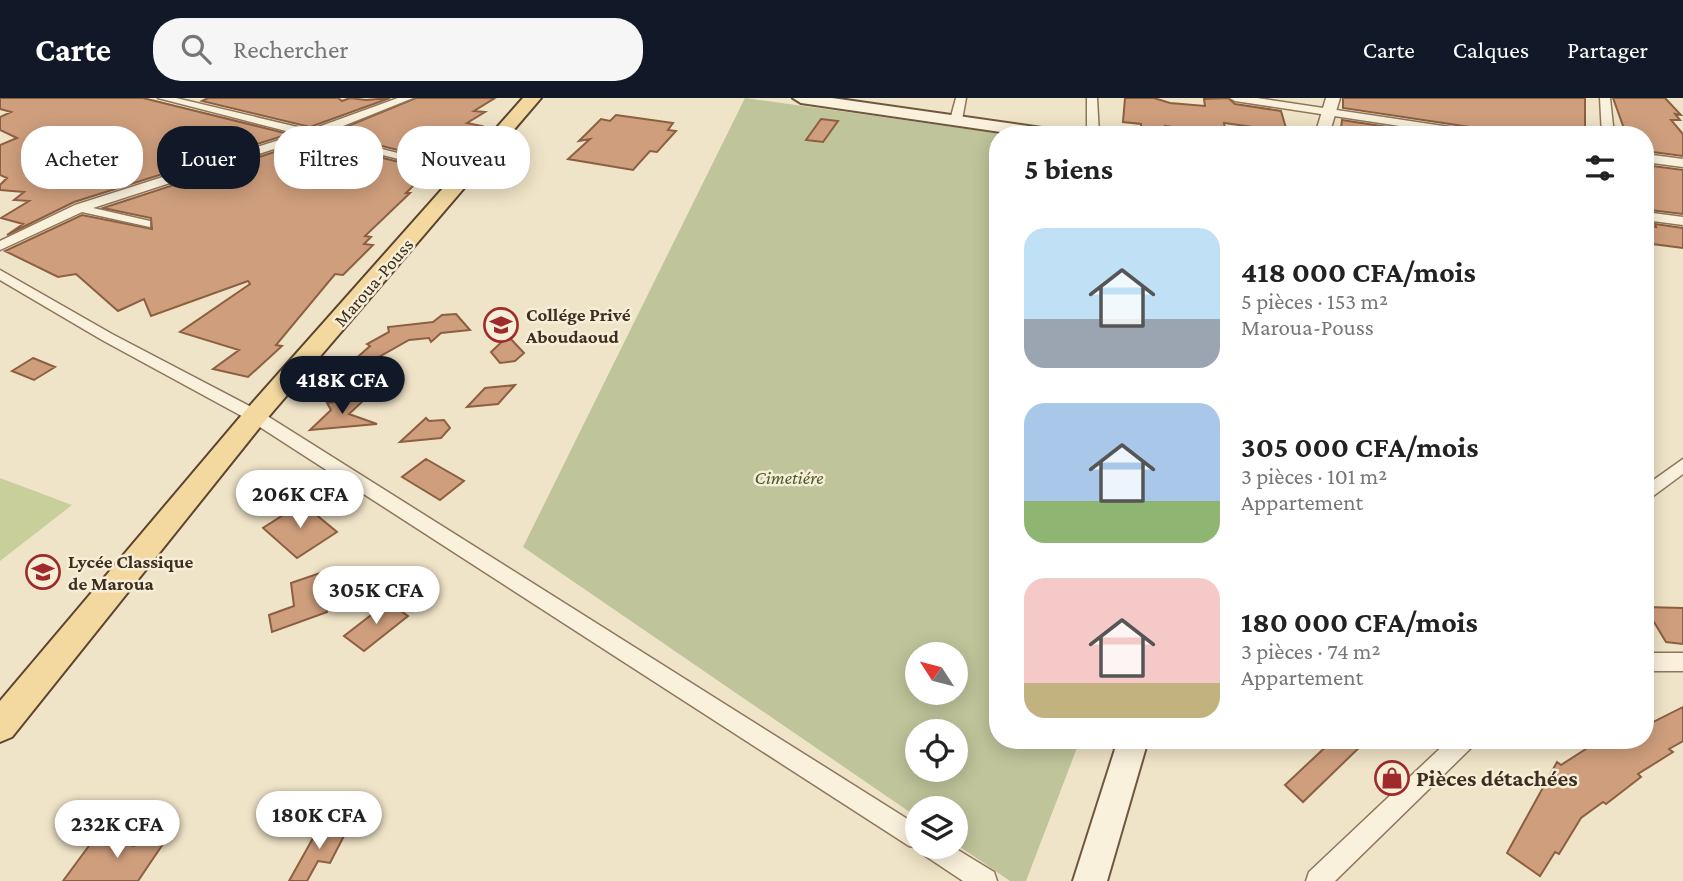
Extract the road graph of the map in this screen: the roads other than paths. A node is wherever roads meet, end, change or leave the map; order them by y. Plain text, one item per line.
1 (163, 98) edge
2 (408, 98) edge
3 (533, 98) edge
4 (801, 98) edge
5 (961, 98) edge
6 (1093, 98) edge
7 (1235, 98) edge
8 (1333, 98) edge
9 (1605, 98) edge
10 (867, 103) edge
11 (1297, 103) edge
12 (1329, 113) junction
13 (956, 120) junction
14 (331, 126) edge
15 (509, 126) edge
16 (996, 126) edge
17 (1093, 126) edge
18 (1325, 126) edge
19 (1420, 126) edge
20 (1607, 126) edge
21 (274, 127) edge
22 (274, 145) edge
23 (1654, 159) edge
24 (1683, 163) edge
25 (456, 189) edge
26 (79, 208) junction
27 (1654, 217) edge
28 (1683, 221) edge
29 (145, 224) dead end
30 (0, 246) edge
31 (0, 274) edge
32 (255, 416) junction
33 (1683, 465) edge
34 (1654, 489) edge
35 (1654, 662) edge
36 (1683, 662) edge
37 (0, 726) edge
38 (1130, 749) edge
39 (1455, 749) edge
40 (905, 830) edge
41 (951, 859) edge
42 (985, 881) edge
43 (1090, 881) edge
44 (1318, 881) edge

1 - 21 street
2 - 14 street
3 - 15 main road, Maroua-Pouss
4 - 10 main road
5 - 13 street
6 - 17 street
7 - 11 street
8 - 12 street
9 - 20 street
10 - 13 main road
11 - 12 street
12 - 18 street
12 - 19 street
13 - 16 main road
22 - 26 street
23 - 24 street
25 - 32 main road, Maroua-Pouss
26 - 29 street
26 - 30 street
27 - 28 street
31 - 32 street
32 - 37 main road, Maroua-Pouss
32 - 40 street
33 - 34 street
35 - 36 street
38 - 43 main road
39 - 44 street
41 - 42 street

